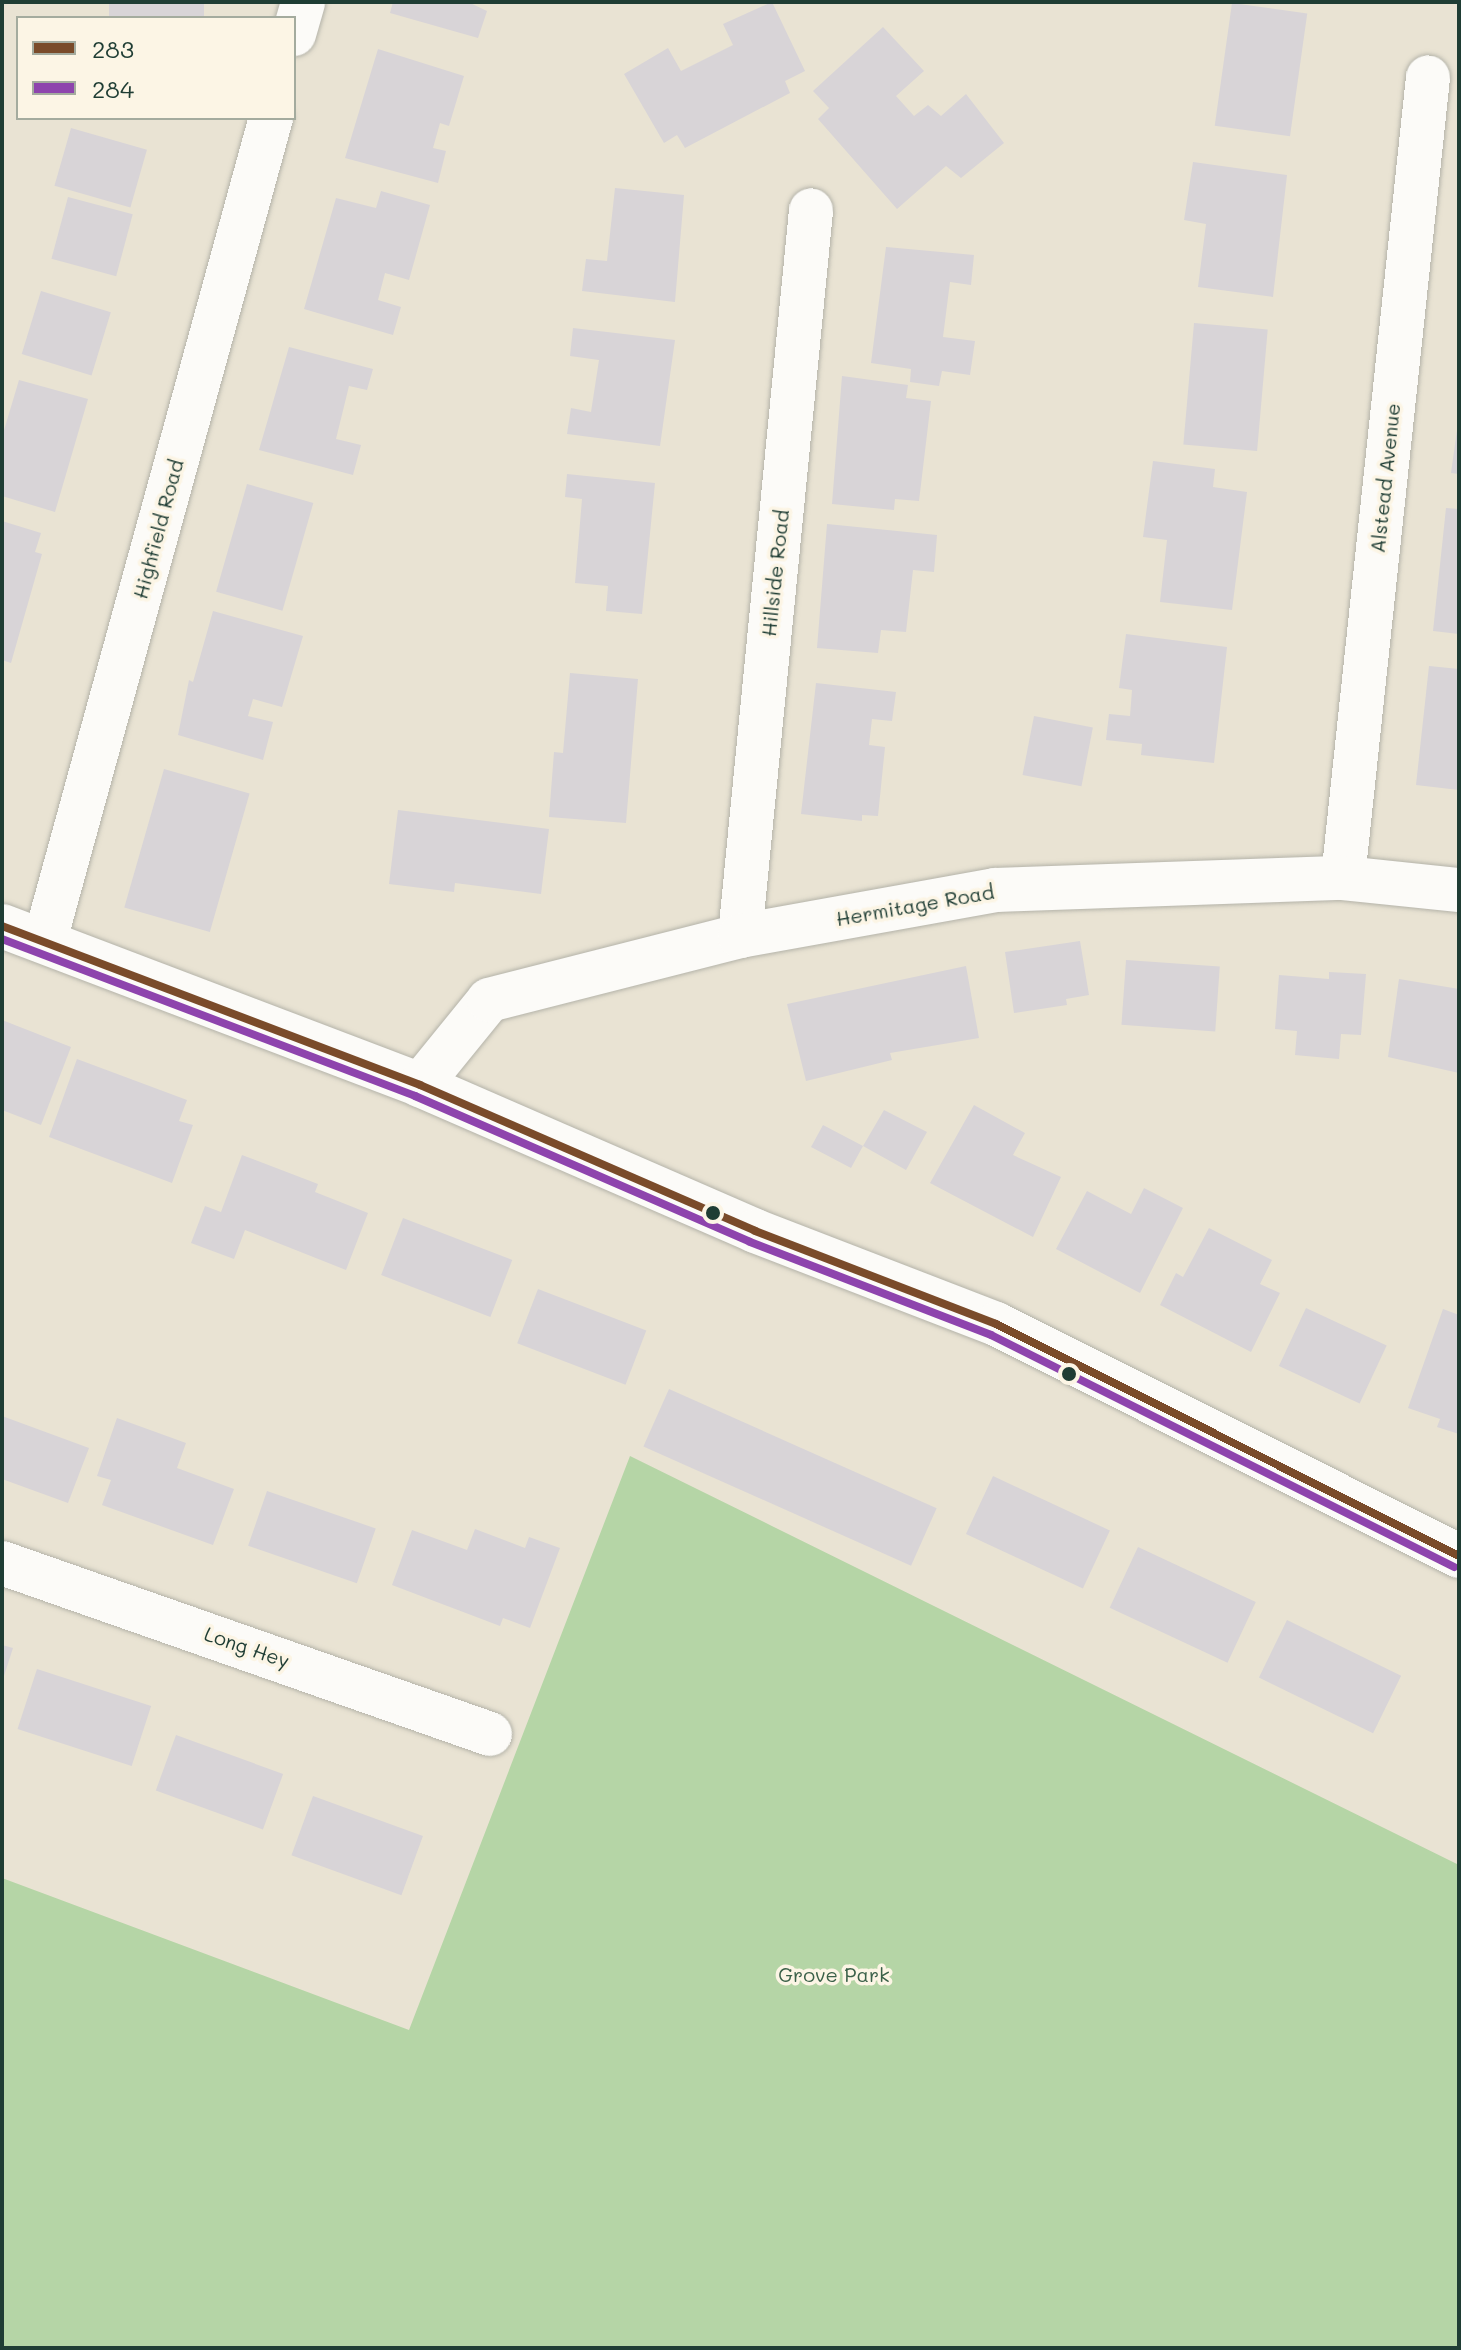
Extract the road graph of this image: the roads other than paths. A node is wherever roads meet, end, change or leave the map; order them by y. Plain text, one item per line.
1 (303, 2) edge
2 (296, 27) edge
3 (1428, 78) dead end
4 (270, 120) edge
5 (811, 210) dead end
6 (1343, 878) junction
7 (1459, 890) edge
8 (2, 926) edge
9 (740, 936) junction
10 (45, 940) junction
11 (420, 1085) junction
12 (1459, 1556) edge
13 (2, 1563) edge
14 (490, 1734) dead end

1 - 2 street
3 - 6 street, Alstead Avenue
4 - 10 street, Highfield Road
5 - 9 street, Hillside Road
6 - 7 street, Hermitage Road
6 - 9 street, Hermitage Road
8 - 10 street
9 - 11 street, Hermitage Road
10 - 11 street
11 - 12 street
13 - 14 street, Long Hey

